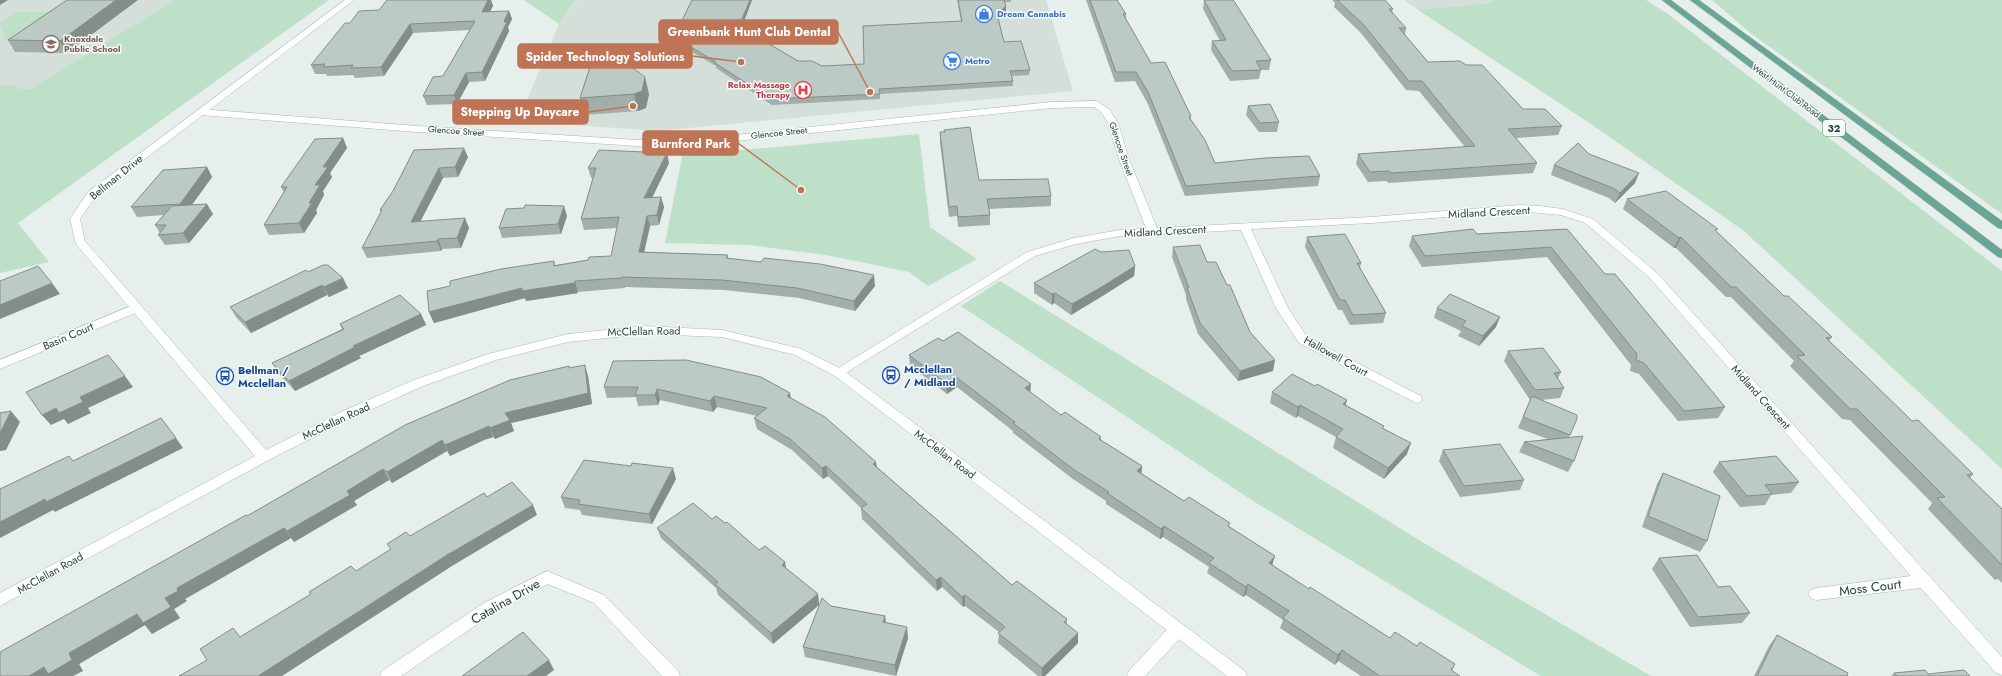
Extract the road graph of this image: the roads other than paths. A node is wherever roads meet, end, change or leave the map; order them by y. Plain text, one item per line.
1 (350, 0) edge
2 (1666, 0) edge
3 (1694, 0) edge
4 (200, 112) junction
5 (2002, 226) edge
6 (1245, 227) junction
7 (1153, 232) junction
8 (2002, 255) edge
9 (136, 308) junction
10 (0, 365) edge
11 (839, 373) junction
12 (1416, 399) dead end
13 (263, 456) junction
14 (1924, 581) junction
15 (1816, 594) dead end
16 (0, 600) edge
17 (1177, 630) junction
18 (2002, 668) edge
19 (388, 676) edge
20 (672, 676) edge
21 (1136, 676) edge
22 (1239, 676) edge

1 - 4 street, Bellman Drive
2 - 8 main road, West Hunt Club Road / 32
3 - 5 main road, West Hunt Club Road / 32
4 - 7 street, Glencoe Street
4 - 9 street, Bellman Drive
6 - 7 street, Midland Crescent
6 - 12 street, Hallowell Court
6 - 14 street, Midland Crescent
7 - 11 street, Midland Crescent
9 - 10 street, Basin Court
9 - 13 street, Bellman Drive
11 - 13 street, McClellan Road
11 - 17 street, McClellan Road
13 - 16 street, McClellan Road
14 - 15 street, Moss Court
14 - 18 street, Midland Crescent
17 - 21 street
17 - 22 street, McClellan Road
19 - 20 street, Catalina Drive

